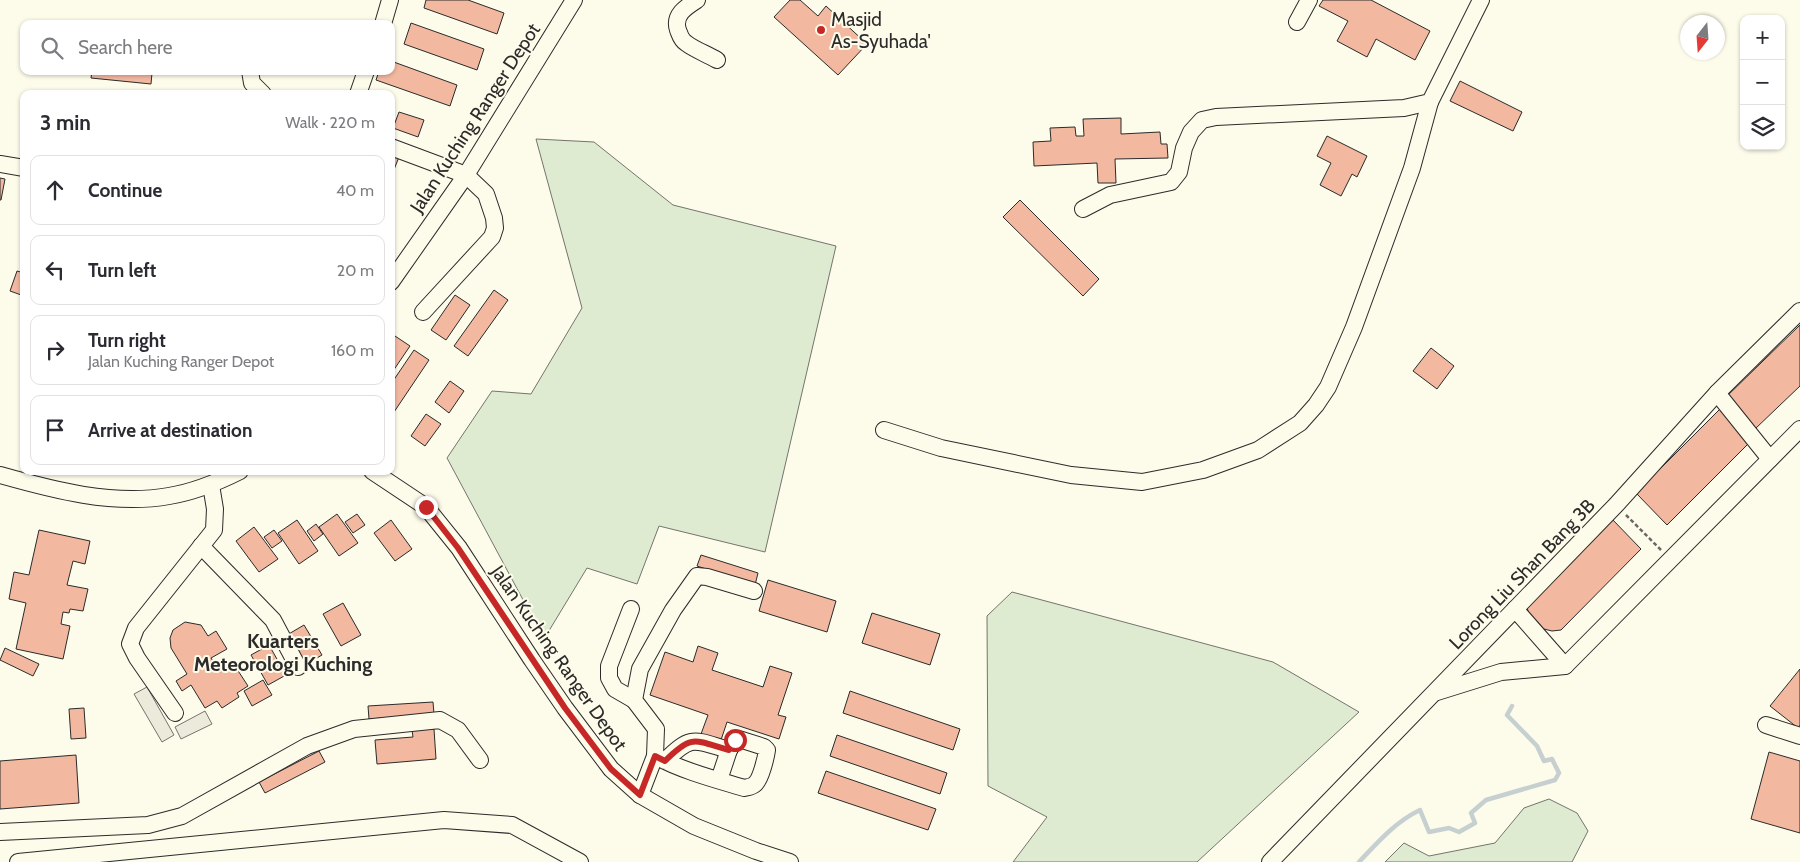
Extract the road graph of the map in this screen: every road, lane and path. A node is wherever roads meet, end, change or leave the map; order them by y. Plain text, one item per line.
1 (390, 0) edge
2 (574, 0) edge
3 (697, 0) edge
4 (1309, 0) edge
5 (1481, 0) edge
6 (384, 20) edge
7 (1297, 22) dead end
8 (717, 60) dead end
9 (251, 75) edge
10 (365, 75) edge
11 (259, 90) edge
12 (359, 90) edge
13 (1430, 102) junction
14 (395, 148) edge
15 (0, 164) edge
16 (20, 167) edge
17 (466, 175) junction
18 (1083, 209) dead end
19 (395, 276) edge
20 (1800, 311) edge
21 (423, 312) dead end
22 (1717, 393) junction
23 (884, 430) dead end
24 (1799, 434) edge
25 (1770, 459) junction
26 (0, 475) edge
27 (232, 475) edge
28 (378, 475) edge
29 (211, 485) junction
30 (1616, 505) junction
31 (201, 546) junction
32 (1671, 560) junction
33 (754, 592) dead end
34 (631, 609) dead end
35 (1515, 609) junction
36 (1564, 666) junction
37 (298, 667) dead end
38 (1435, 692) junction
39 (634, 700) junction
40 (175, 713) dead end
41 (1766, 725) dead end
42 (1800, 736) edge
43 (729, 750) junction
44 (660, 759) junction
45 (480, 760) dead end
46 (719, 780) junction
47 (640, 795) junction
48 (0, 832) edge
49 (18, 862) edge
50 (580, 862) edge
51 (790, 862) edge
52 (1270, 862) edge

1 - 6 street
2 - 17 street, Jalan Kuching Ranger Depot
3 - 8 street
4 - 7 street
5 - 13 street
9 - 11 street
10 - 12 street
13 - 18 street
13 - 23 street
14 - 17 street
15 - 16 street
17 - 19 street, Jalan Kuching Ranger Depot
17 - 21 street
20 - 22 street, Lorong Liu Shan Bang 3B
22 - 25 street
22 - 30 street, Lorong Liu Shan Bang 3B
24 - 25 street
25 - 32 street
26 - 29 street
27 - 29 street
28 - 47 street, Jalan Kuching Ranger Depot
29 - 31 street
30 - 32 path
30 - 35 street, Lorong Liu Shan Bang 3B
31 - 37 street
31 - 40 street
32 - 36 street
33 - 39 street
34 - 39 street
35 - 36 street
35 - 38 street, Lorong Liu Shan Bang 3B
36 - 38 street
38 - 52 street, Lorong Liu Shan Bang 3B
39 - 44 street
41 - 42 street
43 - 44 street
43 - 46 street
43 - 46 street
44 - 46 street
44 - 47 street
45 - 48 street
47 - 51 street, Jalan Kuching Ranger Depot
49 - 50 street

